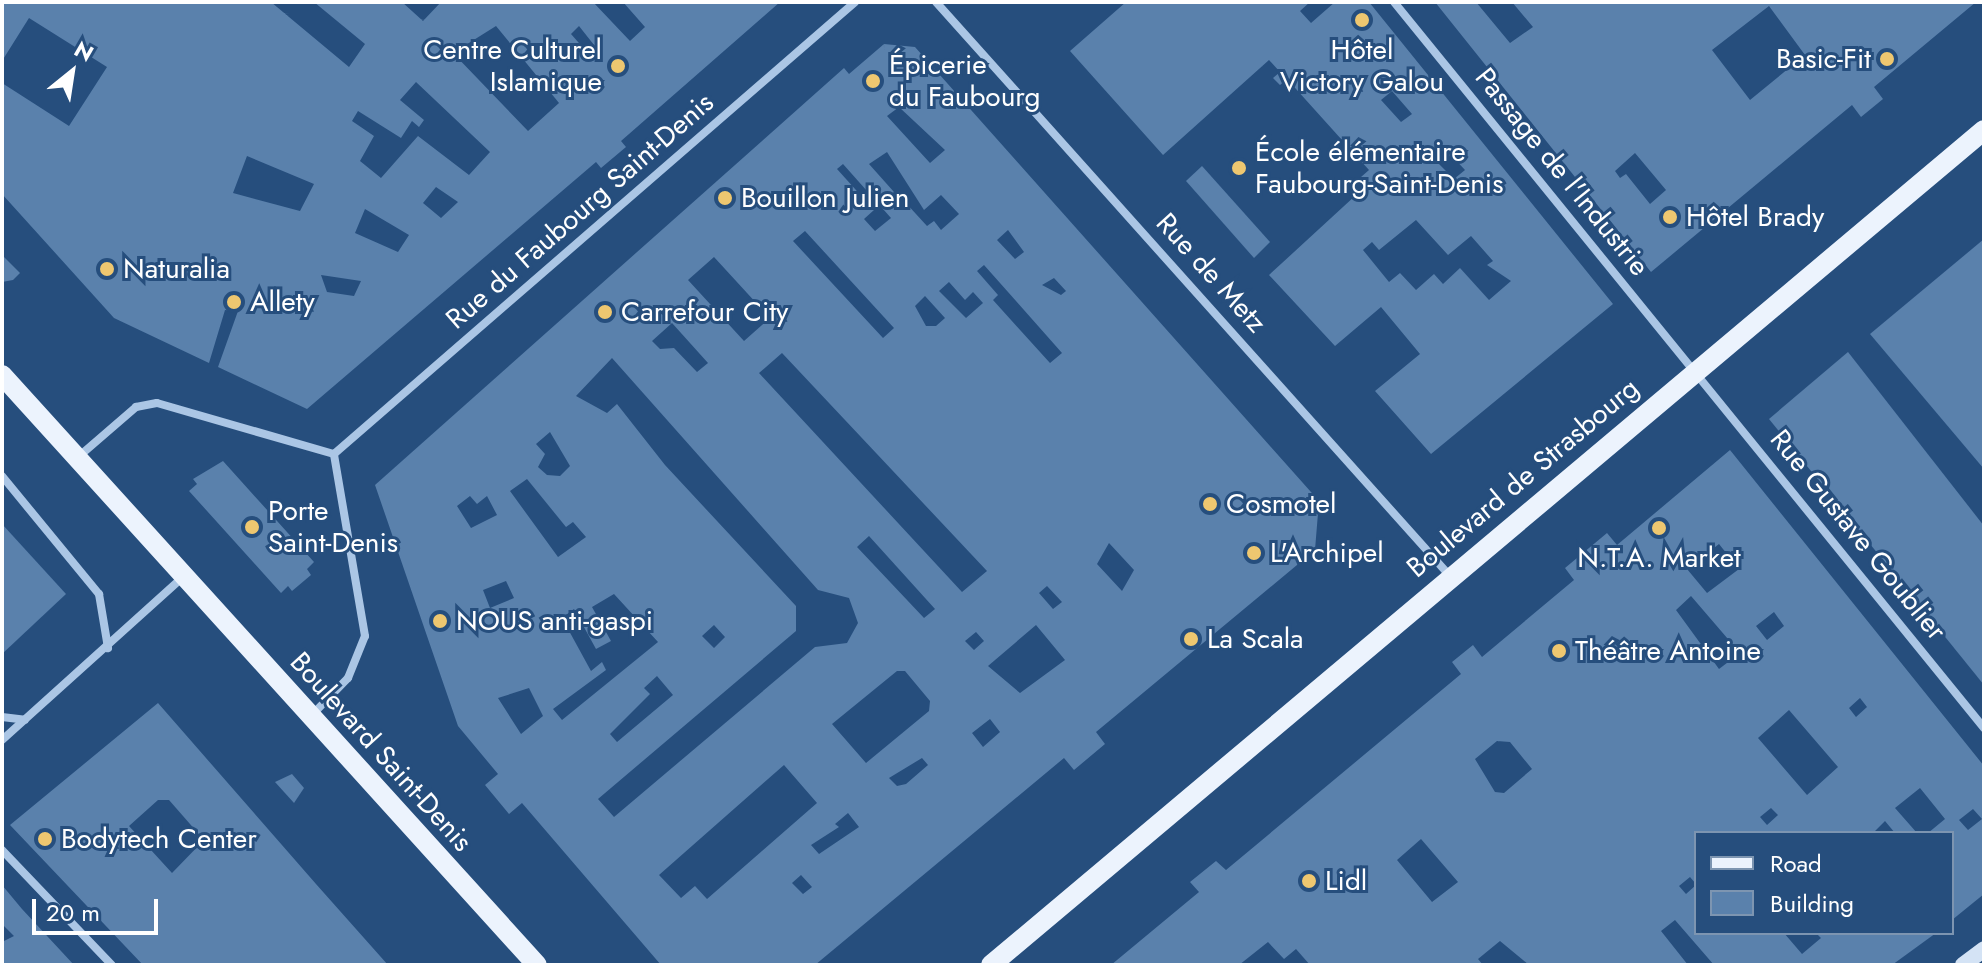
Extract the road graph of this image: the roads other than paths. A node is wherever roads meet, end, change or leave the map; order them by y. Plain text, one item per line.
1 (855, 2) edge
2 (936, 2) edge
3 (1394, 2) edge
4 (1984, 130) edge
5 (1697, 370) junction
6 (2, 375) edge
7 (334, 454) junction
8 (76, 459) junction
9 (2, 476) edge
10 (1450, 576) junction
11 (182, 578) junction
12 (108, 648) junction
13 (310, 716) junction
14 (2, 717) edge
15 (25, 720) junction
16 (1984, 728) edge
17 (2, 740) edge
18 (2, 850) edge
19 (1984, 949) edge
20 (112, 965) edge
21 (537, 965) edge
22 (991, 965) edge
23 (1963, 965) edge

1 - 7 street, Rue du Faubourg Saint-Denis
2 - 10 street, Rue de Metz
3 - 5 street, Passage de l'Industrie
4 - 5 main road, Boulevard de Strasbourg
5 - 10 main road, Boulevard de Strasbourg
5 - 16 street, Rue Gustave Goublier
6 - 8 main road, Boulevard Saint-Denis
7 - 8 street
7 - 13 street
8 - 11 main road, Boulevard Saint-Denis
9 - 12 street
10 - 22 main road, Boulevard de Strasbourg
11 - 12 street
11 - 13 main road, Boulevard Saint-Denis
12 - 15 street
13 - 21 main road, Boulevard Saint-Denis
14 - 15 street
15 - 17 street
18 - 20 street
19 - 23 main road

